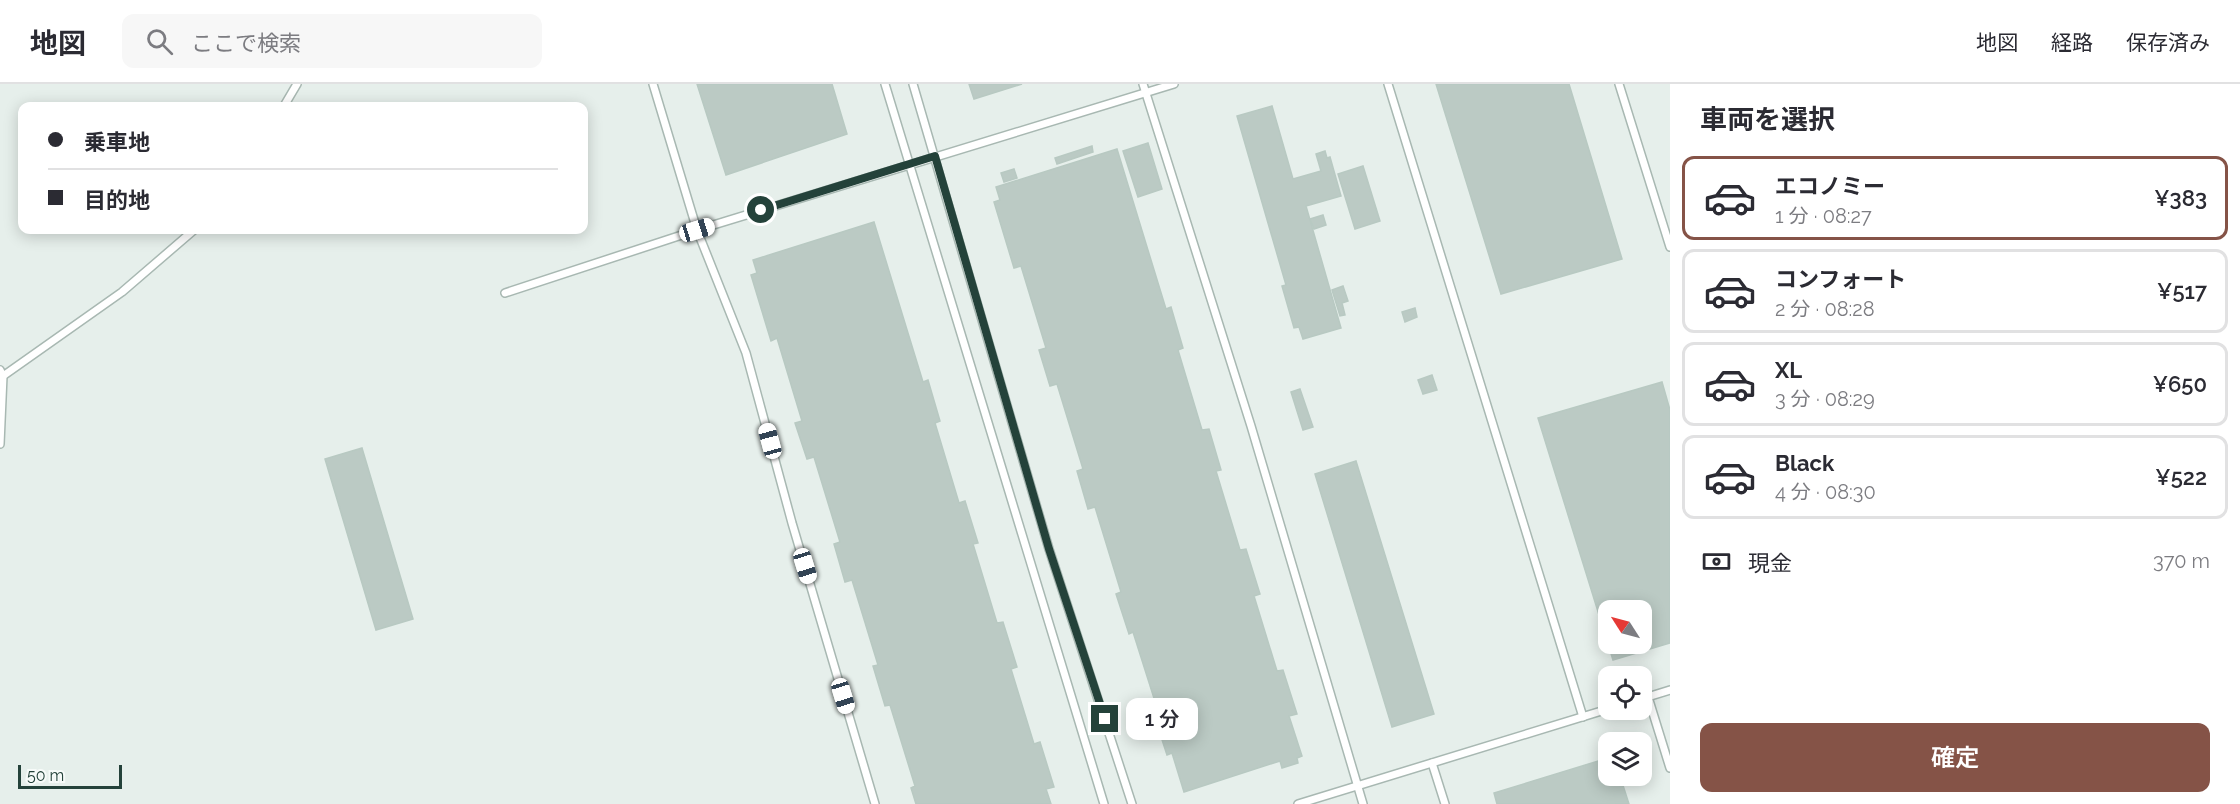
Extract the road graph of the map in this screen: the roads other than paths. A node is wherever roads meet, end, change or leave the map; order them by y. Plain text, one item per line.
1 (297, 84) edge
2 (653, 84) edge
3 (885, 84) edge
4 (913, 84) edge
5 (1143, 84) edge
6 (1174, 84) edge
7 (1388, 84) edge
8 (1619, 84) edge
9 (1145, 93) junction
10 (286, 102) edge
11 (935, 156) junction
12 (909, 164) junction
13 (697, 230) junction
14 (189, 234) edge
15 (1670, 247) edge
16 (505, 293) dead end
17 (2, 373) edge
18 (0, 444) edge
19 (1670, 690) edge
20 (1652, 696) edge
21 (1598, 712) edge
22 (1583, 717) junction
23 (1652, 718) edge
24 (1432, 763) junction
25 (1670, 768) edge
26 (1357, 786) junction
27 (875, 804) edge
28 (1104, 804) edge
29 (1132, 804) edge
30 (1298, 804) edge
31 (1363, 804) edge
32 (1445, 804) edge

1 - 10 lane
2 - 13 lane
3 - 12 lane
4 - 11 lane
5 - 9 lane
6 - 9 lane
7 - 22 lane
8 - 15 lane
9 - 11 lane
9 - 26 lane
11 - 12 lane
11 - 29 lane
12 - 13 lane
12 - 28 lane
13 - 16 lane
13 - 27 lane
14 - 17 lane
17 - 18 lane
19 - 20 lane
21 - 22 lane
22 - 24 lane
23 - 25 lane
24 - 26 lane
24 - 32 lane
26 - 30 lane
26 - 31 lane

